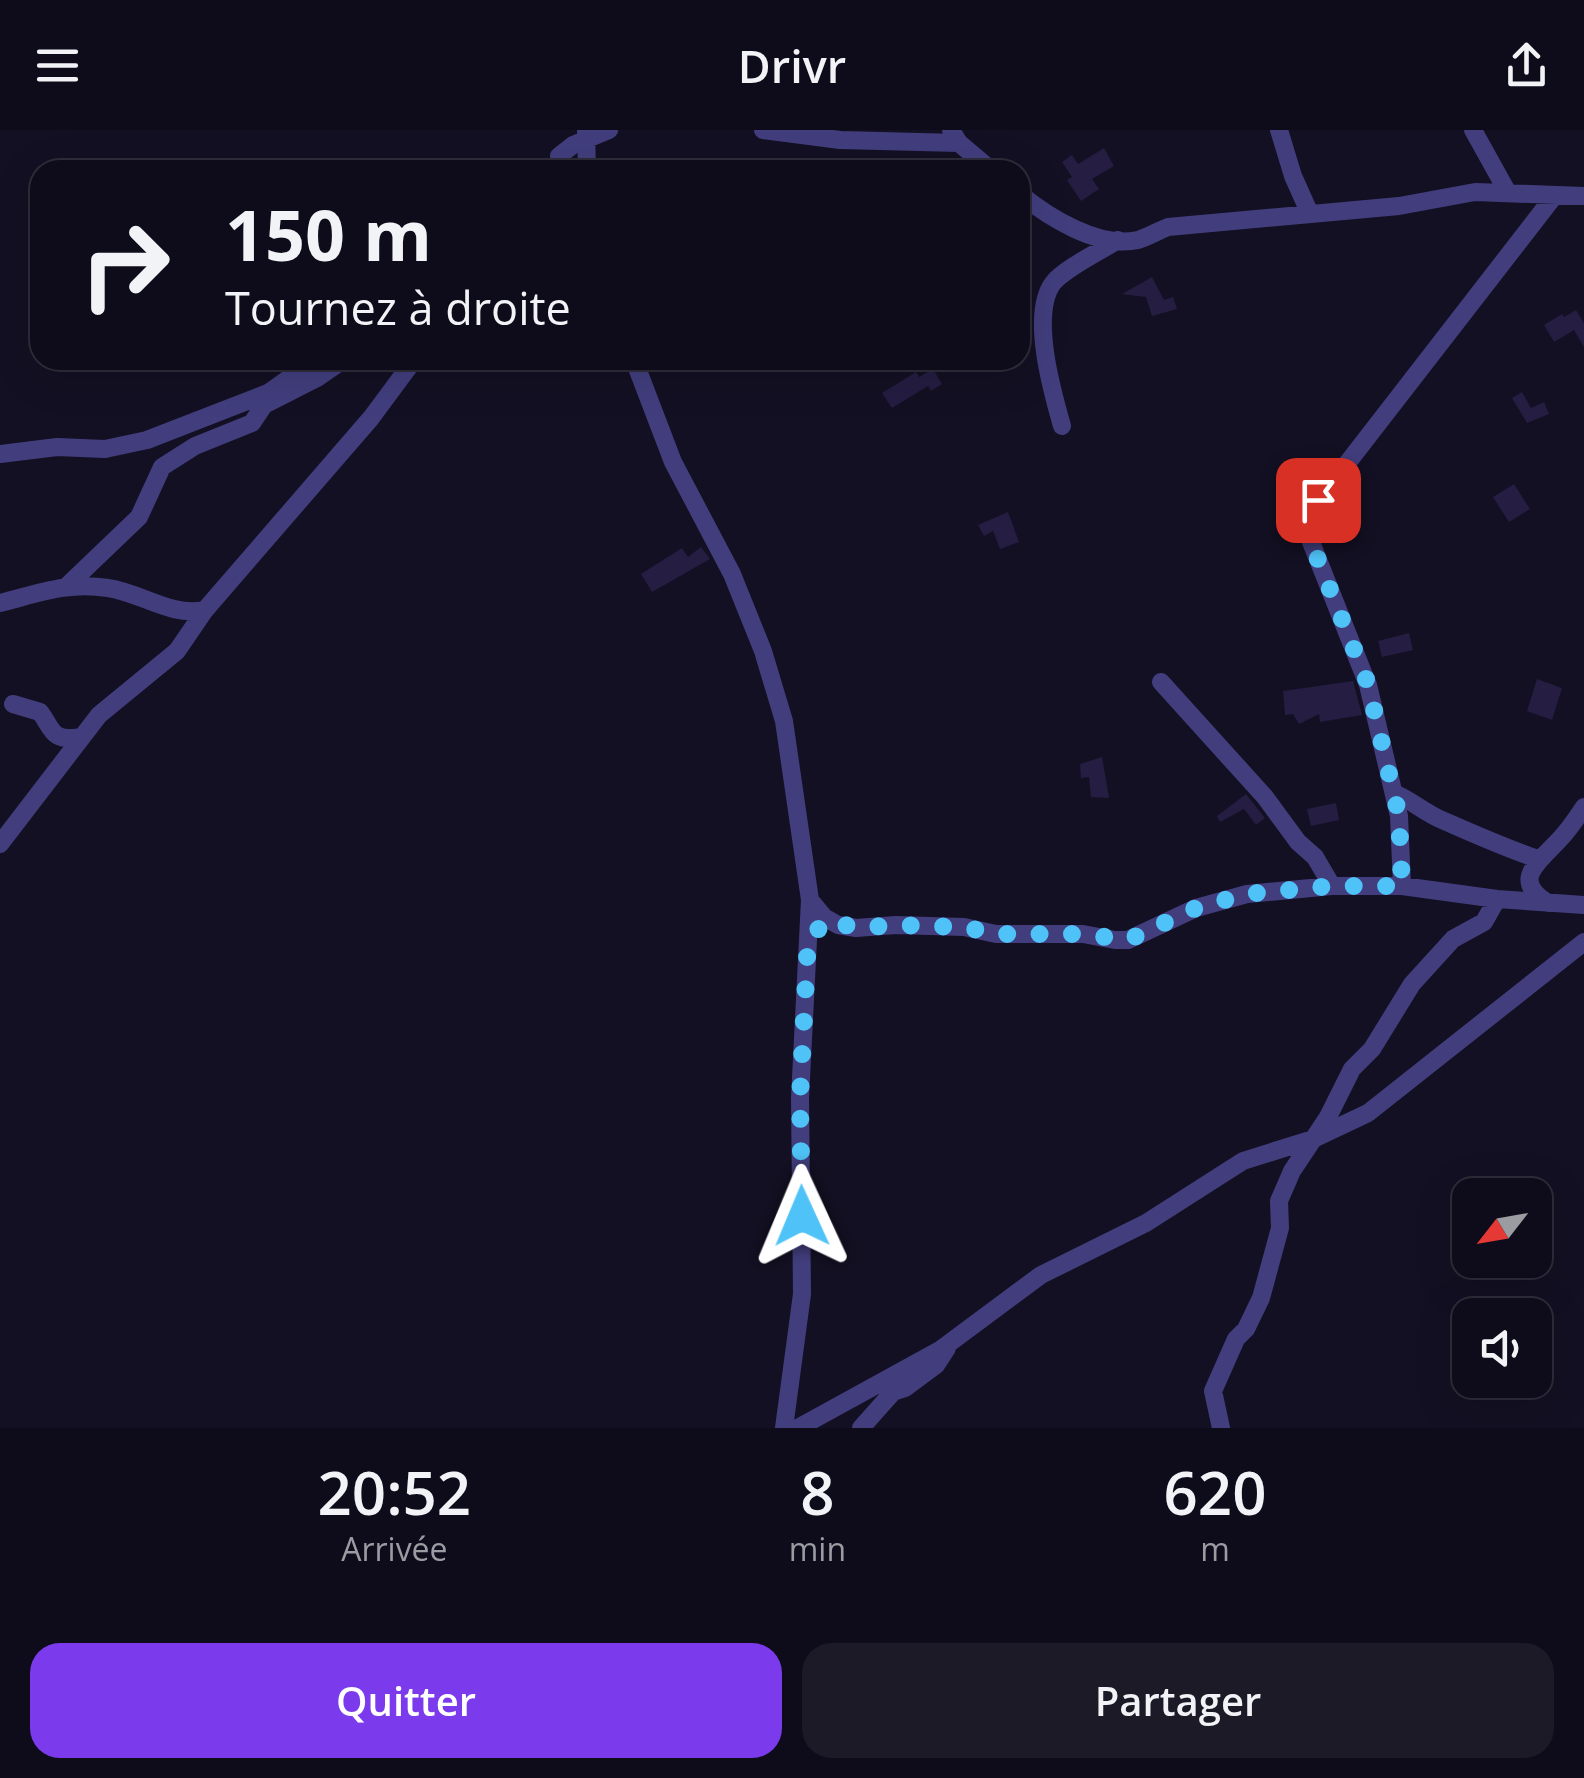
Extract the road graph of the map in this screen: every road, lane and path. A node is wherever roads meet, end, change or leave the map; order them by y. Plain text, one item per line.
1 (609, 130) edge
2 (763, 130) edge
3 (1280, 130) edge
4 (1473, 130) edge
5 (583, 133) edge
6 (955, 136) edge
7 (558, 160) edge
8 (586, 160) edge
9 (981, 160) edge
10 (1515, 194) junction
11 (1555, 196) junction
12 (1584, 196) edge
13 (1030, 202) edge
14 (1310, 214) junction
15 (1534, 227) junction
16 (1118, 240) junction
17 (329, 370) edge
18 (406, 370) edge
19 (638, 370) edge
20 (317, 378) junction
21 (1062, 426) dead end
22 (0, 454) edge
23 (68, 585) junction
24 (0, 603) edge
25 (205, 610) junction
26 (1161, 682) dead end
27 (13, 704) dead end
28 (80, 737) junction
29 (1394, 792) junction
30 (1584, 807) edge
31 (0, 844) edge
32 (1514, 852) junction
33 (1538, 859) junction
34 (1529, 880) junction
35 (1332, 886) junction
36 (1402, 886) junction
37 (810, 900) junction
38 (1497, 900) junction
39 (1548, 903) junction
40 (1584, 905) edge
41 (828, 920) junction
42 (808, 939) junction
43 (1584, 942) edge
44 (1313, 1139) junction
45 (949, 1343) junction
46 (784, 1428) edge
47 (798, 1428) edge
48 (861, 1428) edge
49 (1221, 1428) edge

1 - 5 street
2 - 6 street
3 - 14 street
4 - 10 street
5 - 7 street
5 - 8 street
6 - 9 street
10 - 11 street
10 - 14 street
10 - 15 street
11 - 12 street
11 - 15 street
13 - 16 street
14 - 16 street
15 - 29 street
16 - 21 street
17 - 20 street
18 - 25 street
19 - 37 street
20 - 22 street
20 - 23 street
23 - 24 street
23 - 25 street
25 - 28 street
26 - 35 street
27 - 28 street
28 - 31 street
29 - 32 street
29 - 36 street
30 - 33 street
32 - 33 street
32 - 34 street
33 - 34 street
34 - 39 street
35 - 36 street
35 - 41 street
36 - 38 street
37 - 41 street
37 - 42 street
38 - 39 street
38 - 44 street
39 - 40 street
41 - 42 street
42 - 46 street
43 - 44 street
44 - 45 street
44 - 49 street
45 - 47 street
45 - 48 street

